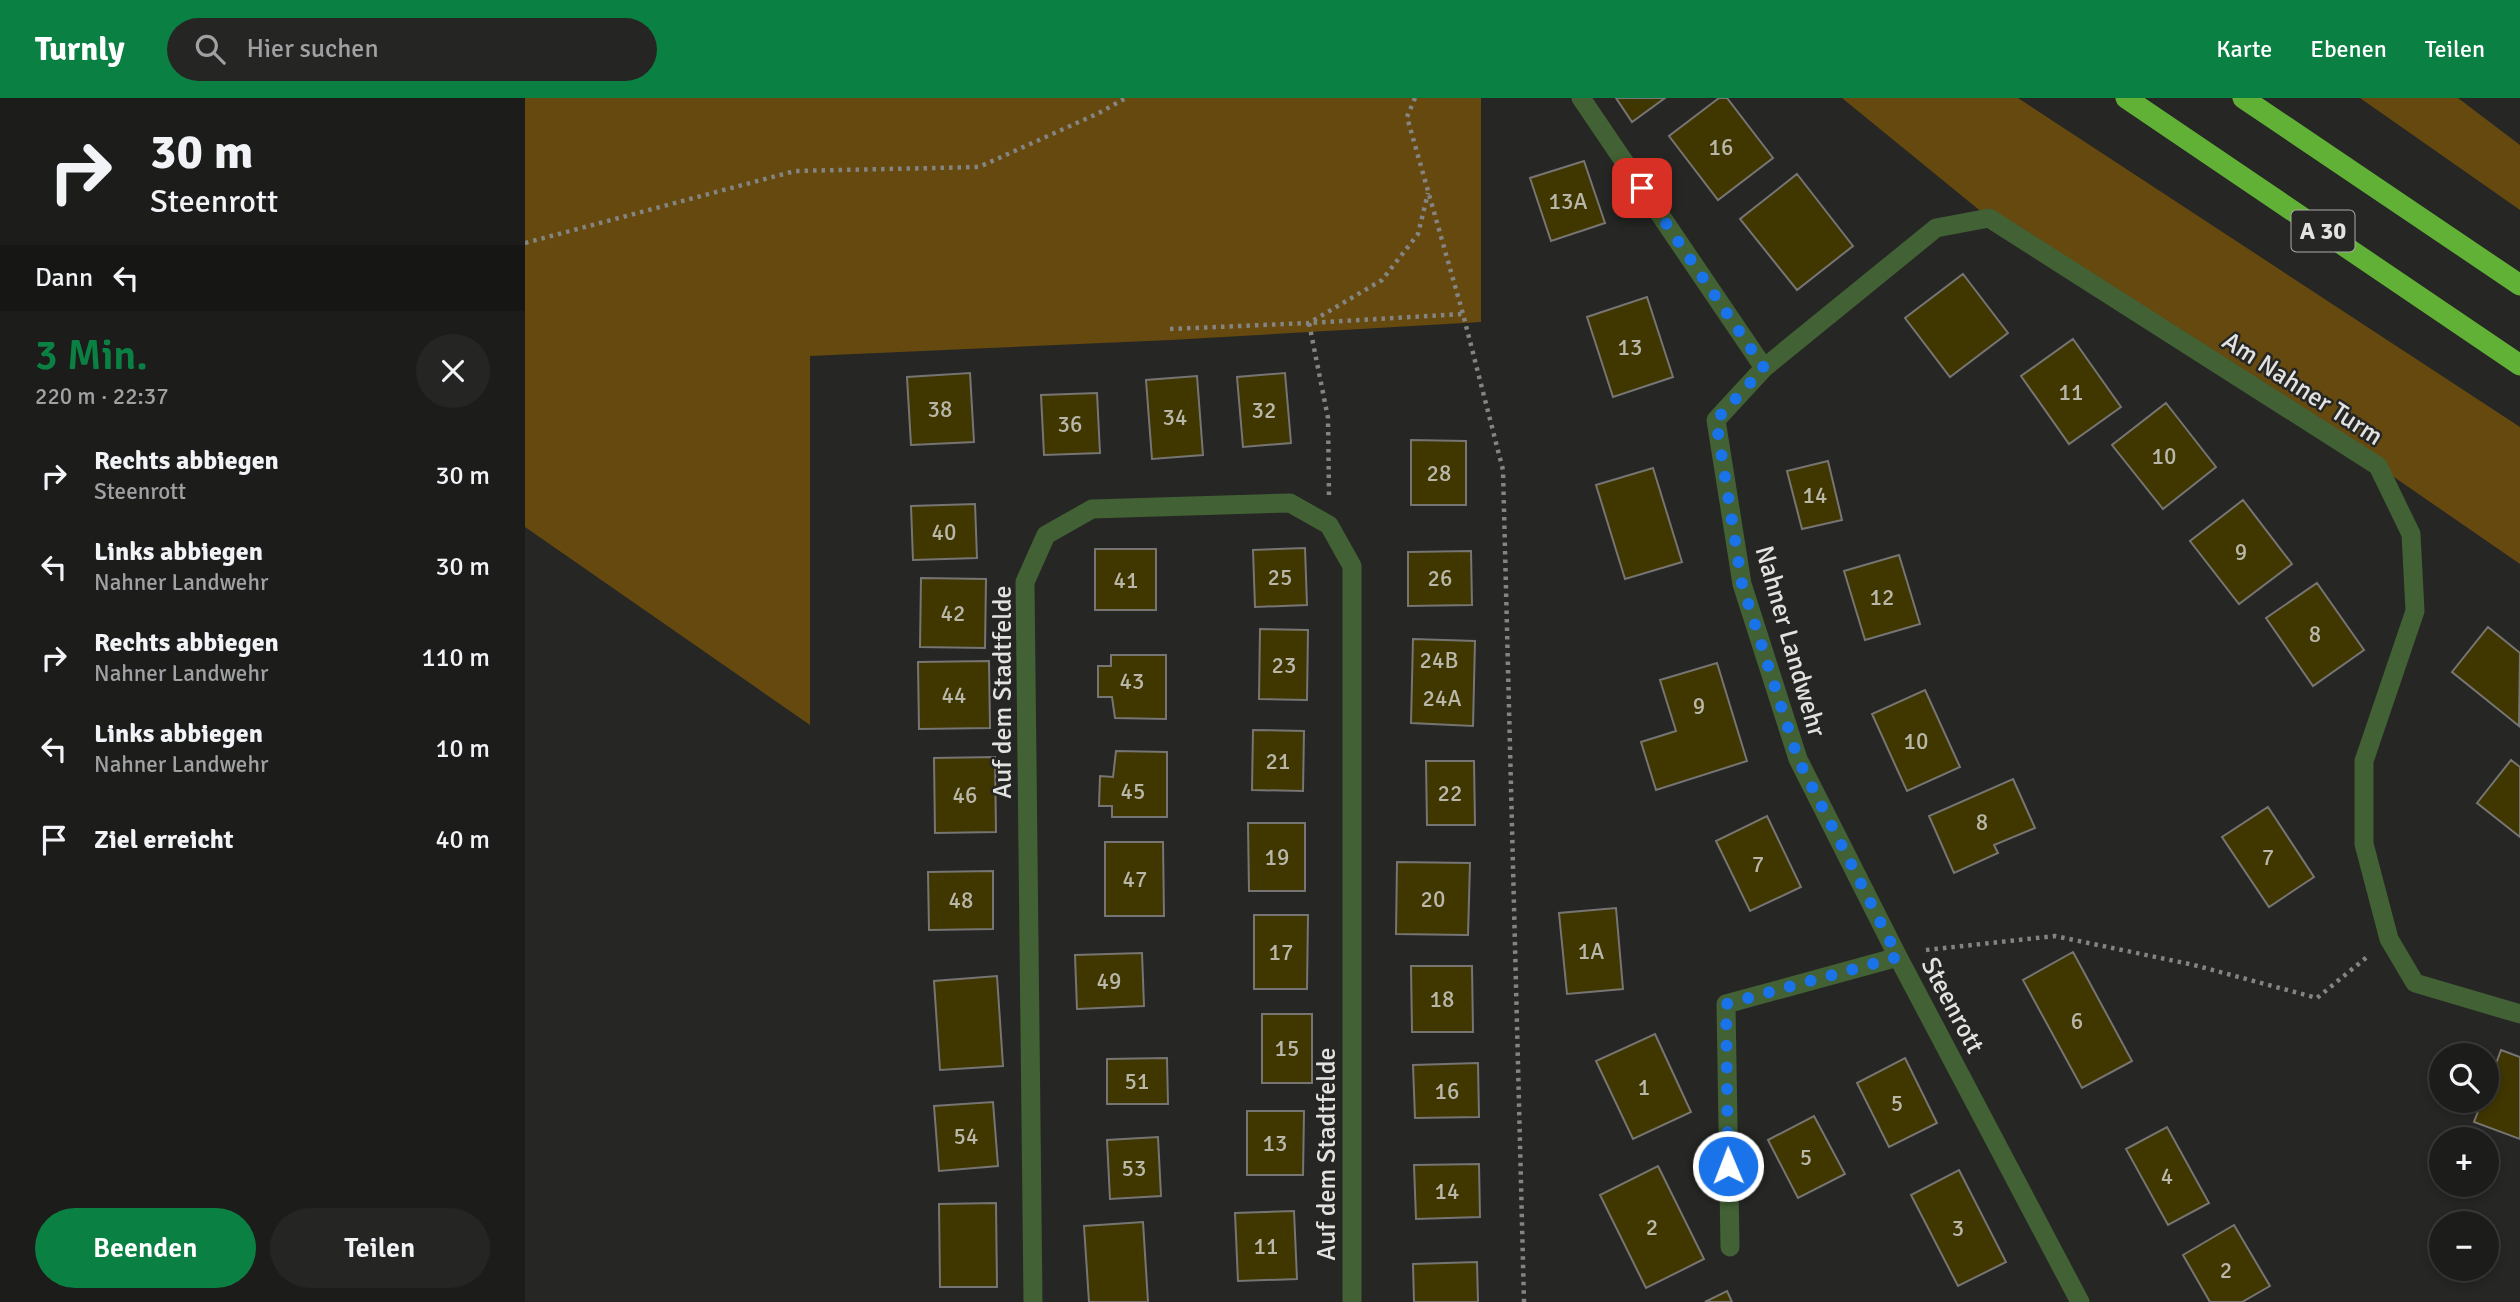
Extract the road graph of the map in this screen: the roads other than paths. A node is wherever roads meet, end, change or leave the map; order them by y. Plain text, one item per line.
1 (1581, 98) edge
2 (2126, 98) edge
3 (2243, 98) edge
4 (2520, 285) edge
5 (2520, 365) edge
6 (1764, 368) junction
7 (1898, 957) junction
8 (2520, 1014) edge
9 (1730, 1247) dead end
10 (1033, 1302) edge
11 (1352, 1302) edge
12 (2080, 1302) edge

1 - 6 street
2 - 5 highway, A 30
3 - 4 highway, A 30
6 - 7 street, Nahner Landwehr
6 - 8 street, Am Nahner Turm
7 - 9 street, Steenrott
7 - 12 street, Steenrott
10 - 11 street, Auf dem Stadtfelde

